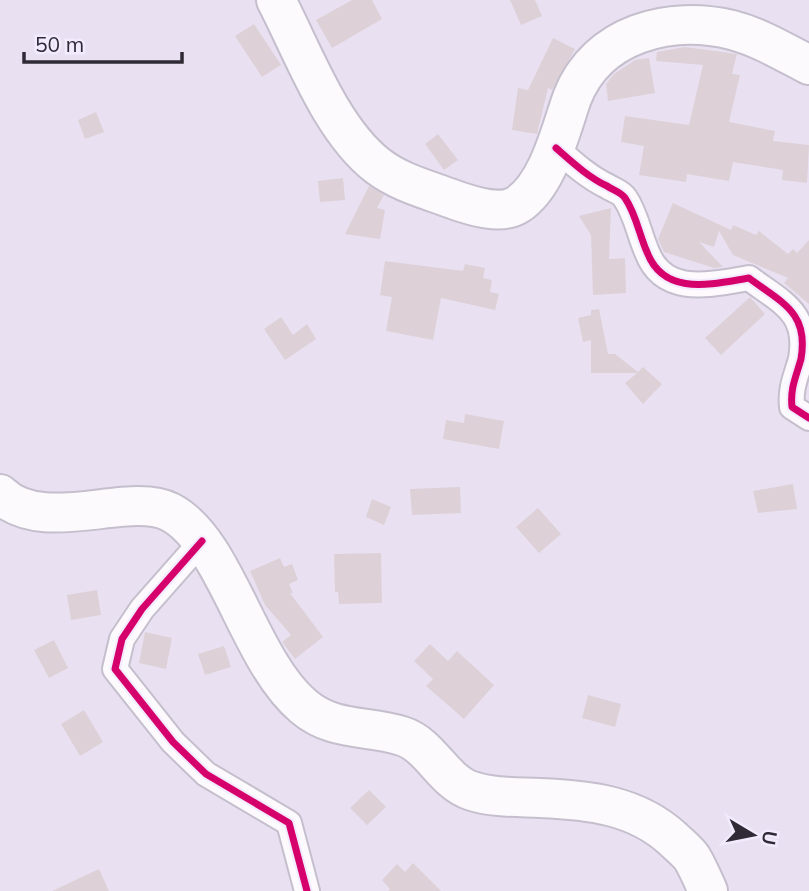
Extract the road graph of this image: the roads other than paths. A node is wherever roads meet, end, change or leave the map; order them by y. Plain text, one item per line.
1 (275, 0) edge
2 (809, 65) edge
3 (555, 148) junction
4 (809, 418) edge
5 (0, 494) edge
6 (202, 541) junction
7 (307, 891) edge
8 (708, 891) edge

1 - 3 main road
2 - 3 main road
3 - 4 street
5 - 6 main road
6 - 7 street
6 - 8 main road

